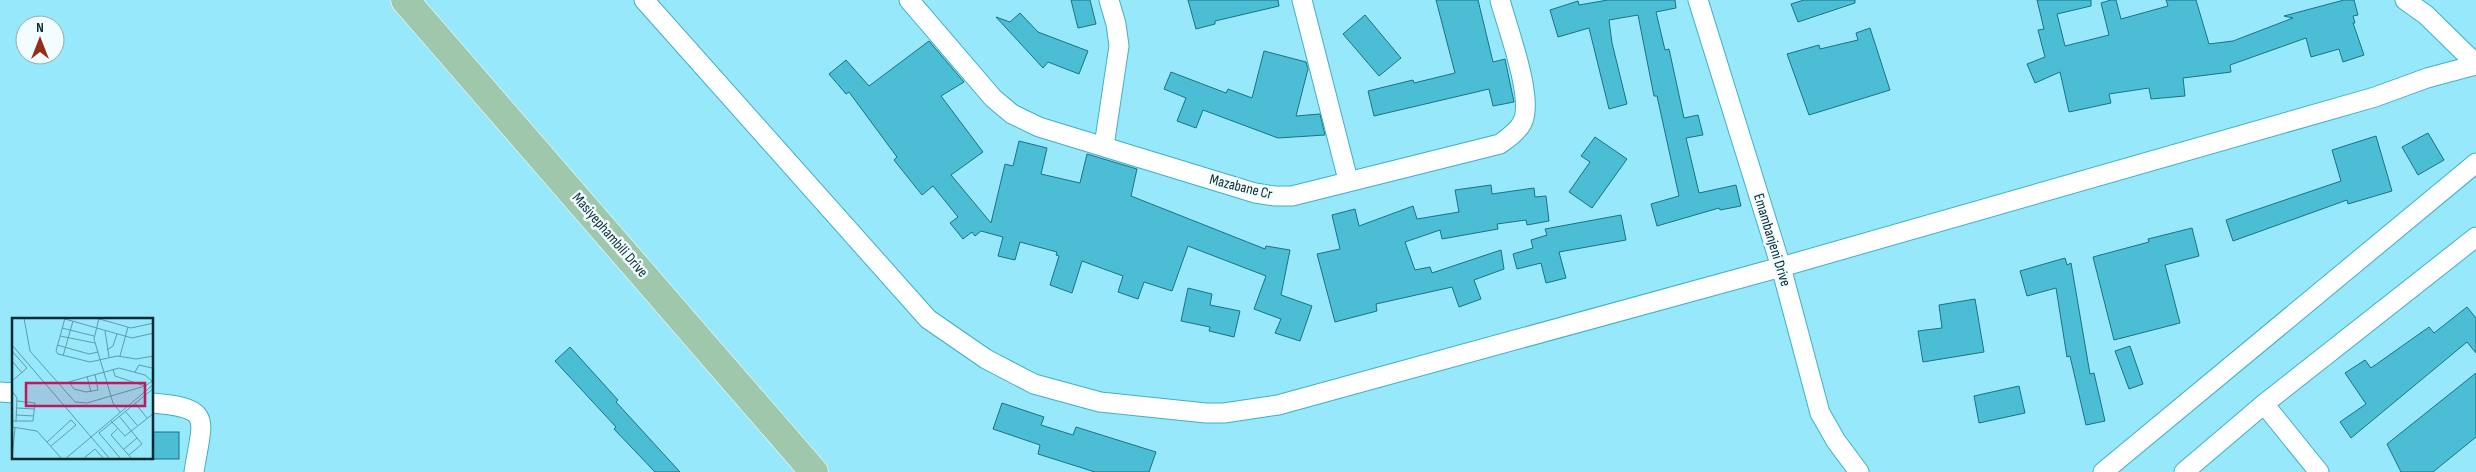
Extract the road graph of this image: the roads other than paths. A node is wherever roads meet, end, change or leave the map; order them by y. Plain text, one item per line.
1 (405, 0) edge
2 (644, 0) edge
3 (908, 0) edge
4 (1109, 0) edge
5 (1302, 0) edge
6 (1500, 0) edge
7 (1698, 0) edge
8 (2405, 0) edge
9 (2476, 64) edge
10 (1104, 146) junction
11 (2476, 163) edge
12 (1348, 180) junction
13 (2476, 236) edge
14 (1781, 267) junction
15 (154, 403) edge
16 (2264, 404) junction
17 (194, 472) edge
18 (814, 472) edge
19 (1859, 472) edge
20 (2103, 472) edge
21 (2184, 472) edge
22 (2319, 472) edge

1 - 18 main road, Masiyephambili Drive
2 - 14 street
3 - 10 street, Mazabane Cr
4 - 10 street
5 - 12 street
6 - 12 street, Mazabane Cr
7 - 14 street, Emambanjeni Drive
8 - 9 street
9 - 14 street
10 - 12 street, Mazabane Cr
11 - 20 street
13 - 16 street
14 - 19 street, Emambanjeni Drive
15 - 17 street
16 - 21 street
16 - 22 street

